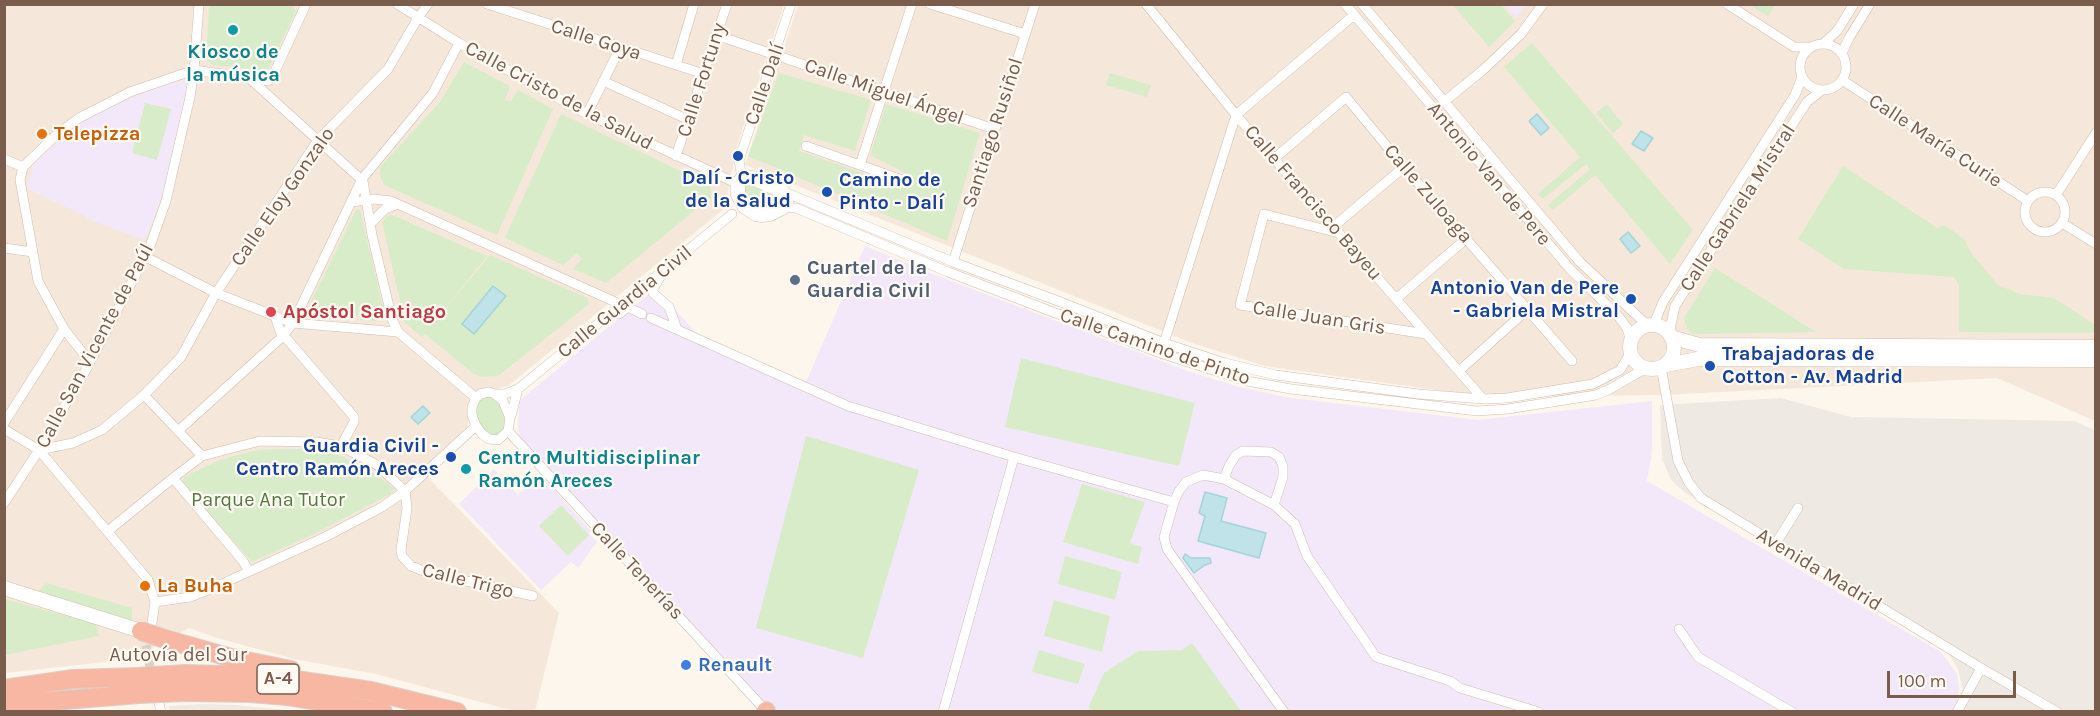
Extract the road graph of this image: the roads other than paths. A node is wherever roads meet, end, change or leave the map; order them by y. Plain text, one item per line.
1 (199, 4) edge
2 (306, 4) edge
3 (397, 4) edge
4 (428, 4) edge
5 (487, 4) edge
6 (694, 4) edge
7 (727, 4) edge
8 (791, 4) edge
9 (912, 4) edge
10 (930, 4) edge
11 (1035, 4) edge
12 (1146, 4) edge
13 (1345, 4) edge
14 (1362, 4) edge
15 (1543, 4) edge
16 (1727, 4) edge
17 (1854, 4) edge
18 (1870, 4) edge
19 (1354, 15) junction
20 (418, 18) junction
21 (1025, 34) junction
22 (717, 36) junction
23 (459, 43) junction
24 (1824, 43) junction
25 (1794, 47) junction
26 (1809, 47) junction
27 (620, 48) junction
28 (1842, 53) junction
29 (775, 55) junction
30 (1800, 61) junction
31 (676, 65) junction
32 (194, 70) junction
33 (704, 74) junction
34 (249, 78) junction
35 (1802, 78) junction
36 (1842, 80) junction
37 (603, 81) junction
38 (1822, 90) junction
39 (883, 92) junction
40 (1445, 101) junction
41 (587, 114) junction
42 (1236, 115) junction
43 (689, 120) junction
44 (994, 129) junction
45 (2096, 134) edge
46 (318, 140) junction
47 (806, 146) dead end
48 (676, 156) junction
49 (1275, 158) junction
50 (4, 159) edge
51 (860, 165) junction
52 (23, 167) junction
53 (1404, 168) junction
54 (362, 179) junction
55 (908, 182) dead end
56 (736, 184) junction
57 (782, 191) junction
58 (2056, 195) junction
59 (366, 199) junction
60 (2028, 201) junction
61 (351, 202) junction
62 (398, 204) junction
63 (782, 208) junction
64 (732, 214) junction
65 (756, 214) junction
66 (370, 224) junction
67 (2062, 224) junction
68 (1336, 230) junction
69 (1467, 238) junction
70 (2096, 244) edge
71 (4, 248) edge
72 (33, 252) junction
73 (146, 257) junction
74 (952, 262) junction
75 (666, 268) junction
76 (216, 293) junction
77 (1396, 299) junction
78 (622, 305) junction
79 (1528, 309) junction
80 (390, 314) junction
81 (274, 316) junction
82 (293, 323) junction
83 (1650, 326) junction
84 (64, 329) junction
85 (379, 329) junction
86 (677, 329) junction
87 (398, 332) junction
88 (1426, 334) junction
89 (1670, 335) junction
90 (282, 337) junction
91 (1164, 343) junction
92 (1631, 347) junction
93 (2096, 347) edge
94 (2096, 360) edge
95 (90, 362) junction
96 (1572, 362) dead end
97 (549, 363) junction
98 (1663, 366) junction
99 (1646, 368) junction
100 (1459, 371) junction
101 (518, 389) junction
102 (495, 394) junction
103 (144, 395) junction
104 (476, 398) junction
105 (1484, 399) junction
106 (510, 418) junction
107 (4, 423) edge
108 (476, 426) junction
109 (4, 429) edge
110 (178, 431) junction
111 (508, 431) junction
112 (341, 446) junction
113 (39, 450) junction
114 (202, 456) junction
115 (1014, 457) junction
116 (173, 478) junction
117 (1224, 479) junction
118 (405, 491) junction
119 (1174, 502) junction
120 (4, 503) edge
121 (1274, 505) junction
122 (1798, 508) dead end
123 (108, 531) junction
124 (1776, 543) junction
125 (249, 570) junction
126 (4, 588) edge
127 (533, 596) dead end
128 (154, 602) junction
129 (146, 627) junction
130 (1679, 629) dead end
131 (1982, 668) junction
132 (185, 683) junction
133 (138, 685) junction
134 (4, 689) edge
135 (371, 691) junction
136 (120, 695) junction
137 (4, 705) edge
138 (35, 711) edge
139 (383, 711) edge
140 (457, 711) edge
141 (766, 711) edge
142 (943, 711) edge
143 (1284, 711) edge
144 (1539, 711) edge
145 (1792, 711) edge
146 (1957, 711) edge
147 (2057, 711) edge

1 - 32 street, Calle San Vicente de Paúl
2 - 34 street
3 - 20 street, Calle Cristo de la Salud
4 - 20 street, Calle Eloy Gonzalo
5 - 27 street, Calle Goya
6 - 31 street
7 - 22 street, Calle Fortuny
8 - 29 street, Calle Dalí
9 - 39 street
10 - 21 street
11 - 21 street, Santiago Rusiñol
12 - 42 street, Calle Francisco Bayeu
13 - 19 street, Antonio Van de Pere
14 - 40 street, Antonio Van de Pere
15 - 40 street
16 - 25 street
17 - 24 street
18 - 28 street
19 - 42 street
19 - 92 street, Antonio Van de Pere
20 - 23 street, Calle Cristo de la Salud
20 - 46 street, Calle Eloy Gonzalo
21 - 44 street, Santiago Rusiñol
22 - 29 street, Calle Miguel Ángel
22 - 33 street, Calle Fortuny
23 - 41 street, Calle Cristo de la Salud
23 - 54 street
24 - 26 street
24 - 28 street
25 - 26 street
25 - 30 street
26 - 30 street
27 - 31 street, Calle Goya
27 - 37 street
28 - 36 street
29 - 39 street, Calle Miguel Ángel
29 - 56 street, Calle Dalí
30 - 35 street
31 - 33 street, Calle Goya
32 - 34 street
32 - 52 street
32 - 73 street, Calle San Vicente de Paúl
33 - 43 street, Calle Fortuny
34 - 46 street
35 - 38 street
35 - 83 street, Calle Gabriela Mistral
36 - 38 street
36 - 60 street, Calle María Curie
37 - 41 street
37 - 43 street
38 - 89 street, Calle Gabriela Mistral
39 - 44 street, Calle Miguel Ángel
39 - 51 street
40 - 83 street, Antonio Van de Pere
41 - 48 street, Calle Cristo de la Salud
42 - 49 street, Calle Francisco Bayeu
42 - 91 street
43 - 48 street, Calle Fortuny
44 - 74 street, Santiago Rusiñol
45 - 58 street
46 - 54 street
46 - 76 street, Calle Eloy Gonzalo
47 - 51 street
48 - 56 street, Calle Cristo de la Salud
49 - 53 street, Calle Zuloaga
49 - 68 street, Calle Francisco Bayeu
50 - 52 street
51 - 55 street
52 - 72 street
53 - 68 street
53 - 69 street, Calle Zuloaga
54 - 59 street
54 - 61 street
56 - 57 street
56 - 64 street
56 - 65 street
57 - 63 street
57 - 74 street, Calle Camino de Pinto
58 - 60 street
58 - 67 street
59 - 61 street
59 - 62 street
59 - 66 street
60 - 67 street
61 - 82 street
62 - 66 street
62 - 78 street
63 - 65 street
63 - 99 street, Calle Camino de Pinto
64 - 65 street
64 - 75 street, Calle Guardia Civil
66 - 80 street
67 - 70 street
68 - 77 street, Calle Francisco Bayeu
68 - 88 street, Calle Juan Gris
69 - 77 street
69 - 79 street, Calle Zuloaga
71 - 72 street
72 - 84 street
73 - 76 street
73 - 95 street, Calle San Vicente de Paúl
74 - 91 street, Calle Camino de Pinto
75 - 78 street, Calle Guardia Civil
75 - 86 street
76 - 81 street
76 - 103 street, Calle Eloy Gonzalo
77 - 88 street, Calle Francisco Bayeu
78 - 97 street, Calle Guardia Civil
79 - 96 street, Calle Zuloaga
79 - 100 street
80 - 85 street
80 - 87 street
81 - 82 street
81 - 90 street
82 - 85 street
82 - 90 street
83 - 89 street
83 - 92 street
84 - 95 street
84 - 107 street
85 - 87 street
86 - 97 street
86 - 115 street
87 - 104 street
88 - 100 street, Calle Francisco Bayeu
89 - 93 street
89 - 98 street
90 - 110 street
90 - 112 street
91 - 105 street, Calle Camino de Pinto
92 - 99 street
92 - 105 street, Calle Camino de Pinto
94 - 98 street
95 - 113 street, Calle San Vicente de Paúl
97 - 101 street, Calle Guardia Civil
98 - 99 street
98 - 124 street, Avenida Madrid
100 - 105 street, Calle Francisco Bayeu
101 - 102 street, Calle Guardia Civil
101 - 106 street
102 - 104 street
102 - 106 street
103 - 110 street
103 - 113 street, Calle Eloy Gonzalo
104 - 108 street
106 - 111 street
108 - 111 street
108 - 118 street
109 - 113 street
110 - 114 street
111 - 141 street, Calle Tenerías
112 - 114 street
112 - 118 street
113 - 120 street, Calle San Vicente de Paúl
113 - 123 street
114 - 116 street
115 - 119 street
115 - 142 street
116 - 123 street
116 - 125 street
117 - 119 street
117 - 121 street
117 - 121 street
118 - 125 street
118 - 127 street, Calle Trigo
119 - 143 street
121 - 144 street
122 - 124 street
123 - 128 street
124 - 131 street, Avenida Madrid
125 - 128 street
126 - 129 street
128 - 129 street
129 - 135 highway, bridge
130 - 145 street
131 - 146 street
131 - 147 street, Avenida Madrid
132 - 133 highway, Autovía del Sur / A-4, bridge
132 - 135 highway, Autovía del Sur / A-4
132 - 139 highway, Autovía del Sur / A-4
133 - 134 highway, Autovía del Sur / A-4
133 - 136 highway, Autovía del Sur / A-4
135 - 140 highway, Autovía del Sur / A-4
136 - 137 highway, Autovía del Sur / A-4
136 - 138 highway

